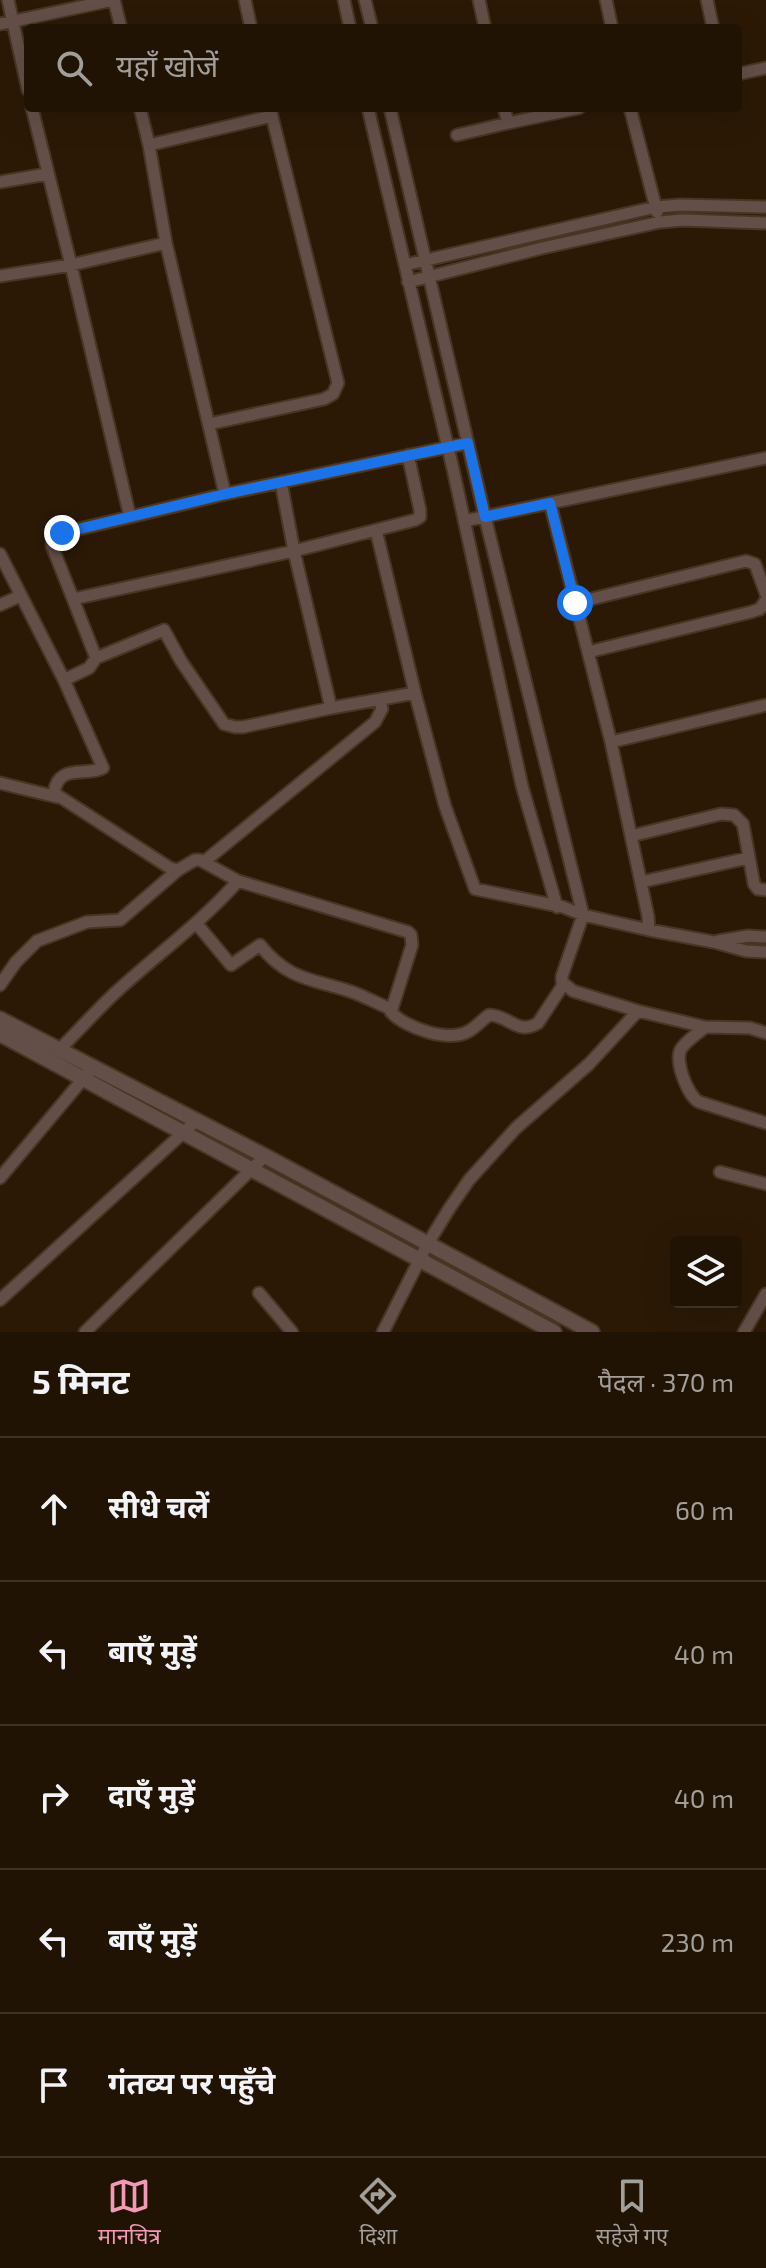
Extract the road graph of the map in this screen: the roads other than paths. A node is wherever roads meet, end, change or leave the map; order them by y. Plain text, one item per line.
1 (8, 0) edge
2 (114, 0) edge
3 (245, 0) edge
4 (344, 0) edge
5 (365, 0) edge
6 (479, 0) edge
7 (606, 0) edge
8 (707, 0) edge
9 (6, 22) edge
10 (120, 24) edge
11 (250, 24) edge
12 (349, 24) edge
13 (371, 24) edge
14 (484, 24) edge
15 (611, 24) edge
16 (712, 24) edge
17 (766, 68) edge
18 (742, 73) edge
19 (24, 78) edge
20 (33, 112) edge
21 (141, 112) edge
22 (271, 112) edge
23 (369, 112) edge
24 (391, 112) edge
25 (505, 112) edge
26 (560, 112) edge
27 (631, 112) edge
28 (508, 123) junction
29 (457, 135) dead end
30 (149, 145) junction
31 (47, 174) junction
32 (0, 182) edge
33 (656, 207) junction
34 (766, 207) edge
35 (660, 222) junction
36 (766, 223) edge
37 (166, 243) junction
38 (426, 261) junction
39 (71, 265) junction
40 (405, 265) junction
41 (429, 275) junction
42 (0, 276) edge
43 (408, 282) junction
44 (209, 424) junction
45 (468, 443) junction
46 (447, 447) junction
47 (408, 455) junction
48 (766, 458) edge
49 (281, 482) junction
50 (225, 494) junction
51 (550, 503) junction
52 (130, 517) junction
53 (485, 517) junction
54 (464, 521) junction
55 (376, 530) junction
56 (294, 551) junction
57 (0, 554) edge
58 (20, 596) junction
59 (766, 597) edge
60 (73, 599) junction
61 (575, 603) junction
62 (0, 605) edge
63 (588, 652) junction
64 (96, 658) junction
65 (64, 680) junction
66 (415, 693) junction
67 (380, 700) junction
68 (766, 705) edge
69 (331, 708) junction
70 (611, 742) junction
71 (0, 783) edge
72 (58, 797) junction
73 (631, 836) junction
74 (748, 858) junction
75 (205, 861) junction
76 (178, 870) junction
77 (238, 881) junction
78 (641, 882) junction
79 (766, 890) edge
80 (557, 907) junction
81 (583, 915) junction
82 (196, 923) junction
83 (649, 930) junction
84 (766, 937) edge
85 (714, 942) junction
86 (766, 952) edge
87 (0, 985) edge
88 (563, 985) junction
89 (391, 1009) junction
90 (638, 1011) junction
91 (0, 1019) edge
92 (705, 1027) junction
93 (766, 1033) edge
94 (0, 1034) edge
95 (58, 1051) junction
96 (89, 1073) junction
97 (196, 1121) junction
98 (766, 1123) edge
99 (184, 1133) junction
100 (265, 1156) junction
101 (252, 1169) junction
102 (720, 1172) dead end
103 (0, 1178) edge
104 (766, 1184) edge
105 (427, 1245) junction
106 (420, 1260) junction
107 (259, 1293) dead end
108 (2, 1294) edge
109 (766, 1294) edge
110 (85, 1332) edge
111 (292, 1332) edge
112 (383, 1332) edge
113 (554, 1332) edge
114 (592, 1332) edge
115 (744, 1332) edge

1 - 9 street
2 - 9 street
2 - 10 street
3 - 11 street
4 - 12 street
5 - 13 street
6 - 14 street
7 - 15 street
8 - 16 street
9 - 19 street
17 - 18 street
20 - 31 street
21 - 30 street
22 - 30 street
22 - 44 street
23 - 40 street
24 - 38 street
25 - 28 street
26 - 28 street
27 - 33 street
28 - 29 street
30 - 37 street
31 - 32 street
31 - 39 street
33 - 34 street
33 - 35 street
33 - 38 street
35 - 36 street
35 - 41 street
37 - 39 street
37 - 44 street
38 - 40 street
38 - 41 street
39 - 42 street
39 - 52 street
40 - 43 street
41 - 43 street
41 - 45 street
43 - 46 street
44 - 50 street
45 - 46 street
45 - 53 street
46 - 47 street
46 - 54 street
47 - 49 street
47 - 55 street
48 - 51 street
49 - 50 street
49 - 56 street
50 - 52 street
51 - 53 street
51 - 61 street
52 - 60 street
53 - 54 street
53 - 81 street
54 - 80 street
55 - 56 street
55 - 66 street
56 - 60 street
56 - 69 street
57 - 58 street
58 - 62 street
58 - 65 street
59 - 61 street
59 - 63 street
60 - 64 street
61 - 63 street
63 - 70 street
64 - 65 street
64 - 69 street
65 - 72 street
66 - 67 street
66 - 80 street
67 - 69 street
67 - 75 street
68 - 70 street
70 - 73 street
71 - 72 street
72 - 76 street
73 - 74 street
73 - 78 street
74 - 78 street
74 - 79 street
75 - 76 street
75 - 77 street
76 - 87 street
77 - 82 street
77 - 89 street
78 - 83 street
80 - 81 street
81 - 83 street
81 - 88 street
82 - 89 street
82 - 95 street
83 - 85 street
84 - 85 street
85 - 86 street
88 - 89 street
88 - 90 street
90 - 92 street
90 - 105 street
91 - 95 street
92 - 93 street
92 - 98 street
94 - 96 street
95 - 96 street
96 - 97 street
96 - 99 street
96 - 103 street
97 - 99 street
97 - 100 street
99 - 101 street
99 - 108 street
100 - 101 street
100 - 105 street
101 - 106 street
101 - 110 street
102 - 104 street
105 - 106 street
105 - 114 street
106 - 112 street
106 - 113 street
107 - 111 street
109 - 115 street

